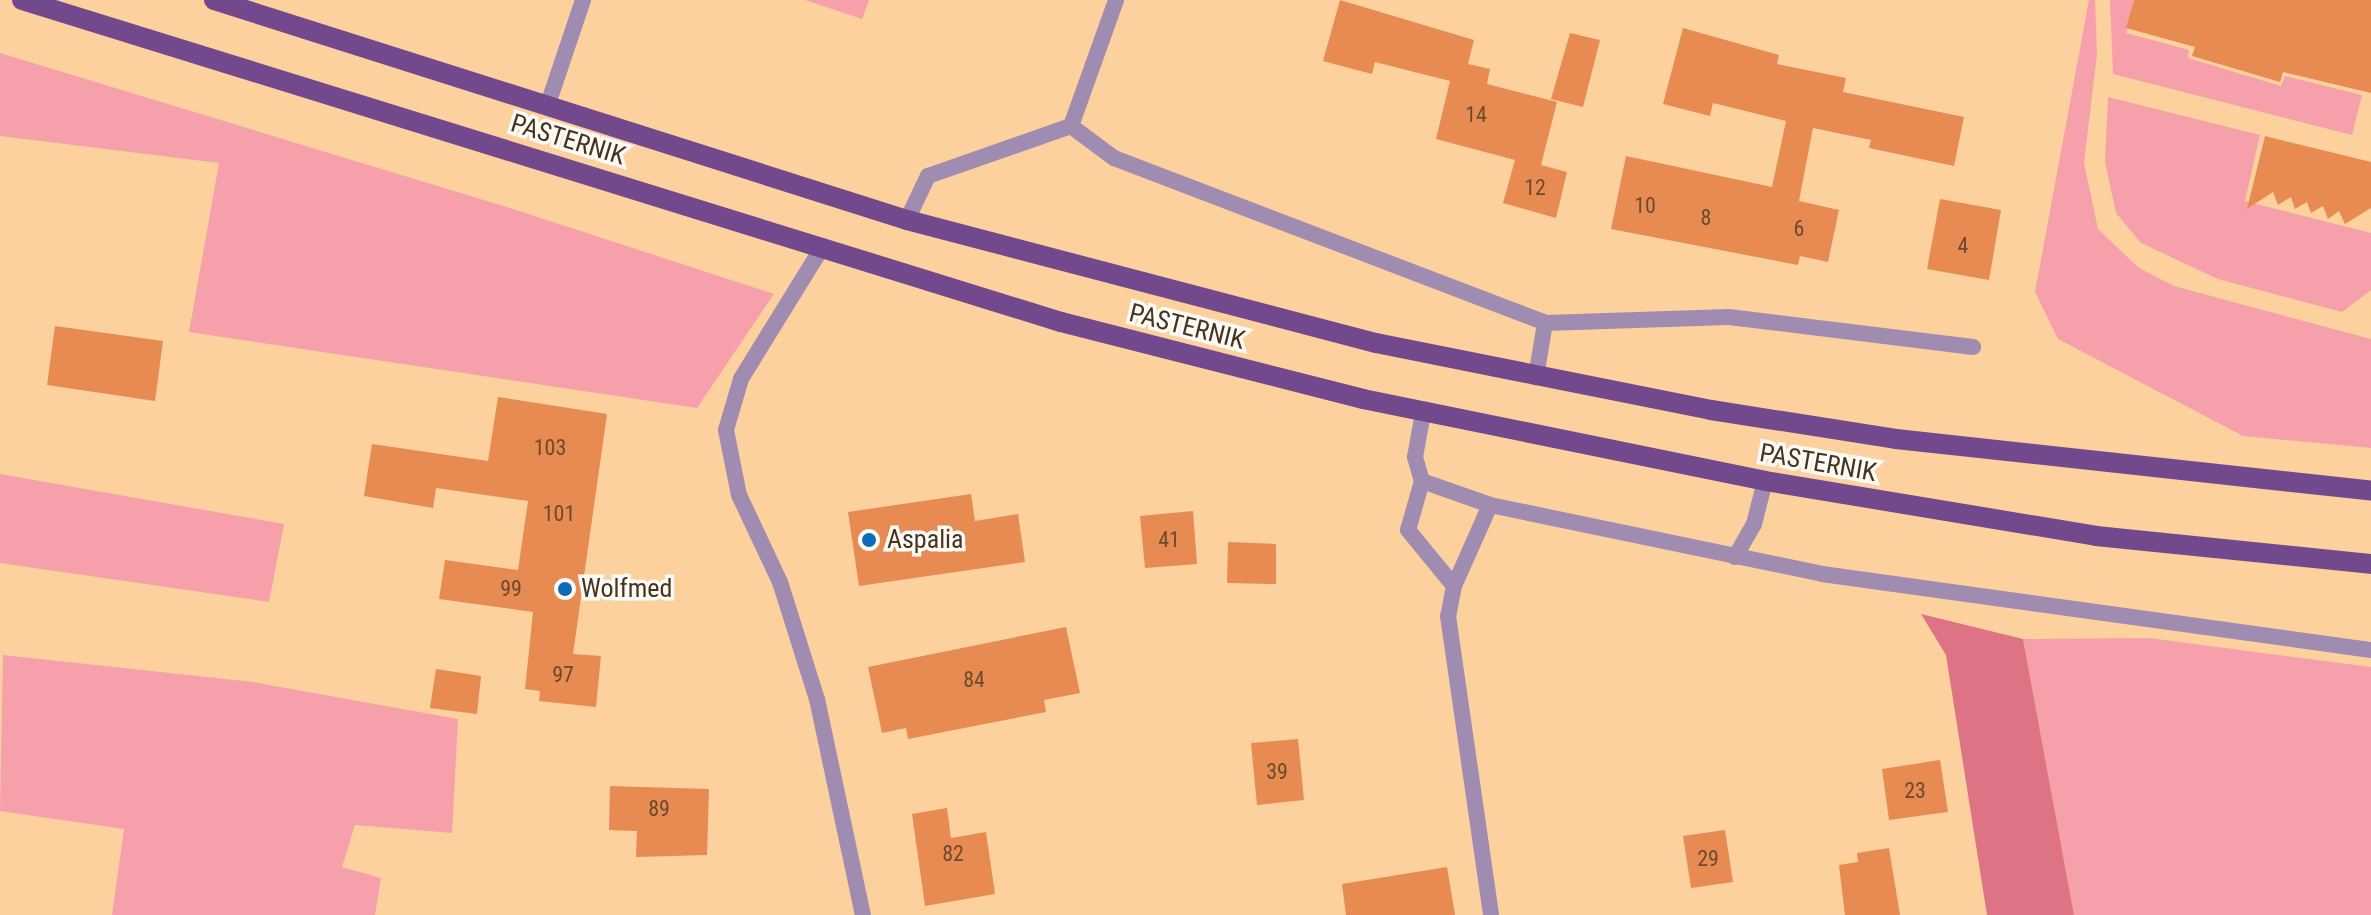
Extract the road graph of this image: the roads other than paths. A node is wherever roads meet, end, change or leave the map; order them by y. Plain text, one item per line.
1 (22, 0) edge
2 (214, 0) edge
3 (583, 0) edge
4 (1116, 0) edge
5 (547, 107) junction
6 (1071, 126) junction
7 (907, 220) junction
8 (823, 246) junction
9 (1545, 323) junction
10 (1973, 347) dead end
11 (1536, 377) junction
12 (1423, 413) junction
13 (1422, 481) junction
14 (1765, 481) junction
15 (2371, 491) edge
16 (1490, 505) junction
17 (1735, 557) junction
18 (2371, 564) edge
19 (1454, 586) junction
20 (2371, 650) edge
21 (863, 915) edge
22 (1491, 915) edge

1 - 8 main road, PASTERNIK
2 - 5 main road, PASTERNIK
3 - 5 street
4 - 6 street
5 - 7 main road, PASTERNIK
6 - 7 street
6 - 9 street
7 - 11 main road, PASTERNIK
8 - 12 main road, PASTERNIK
8 - 21 street
9 - 10 street
9 - 11 street
11 - 15 main road, PASTERNIK
12 - 13 street
12 - 14 main road, PASTERNIK
13 - 16 street
13 - 19 street
14 - 17 street
14 - 18 main road, PASTERNIK
16 - 17 street
16 - 19 street
17 - 20 street
19 - 22 street

